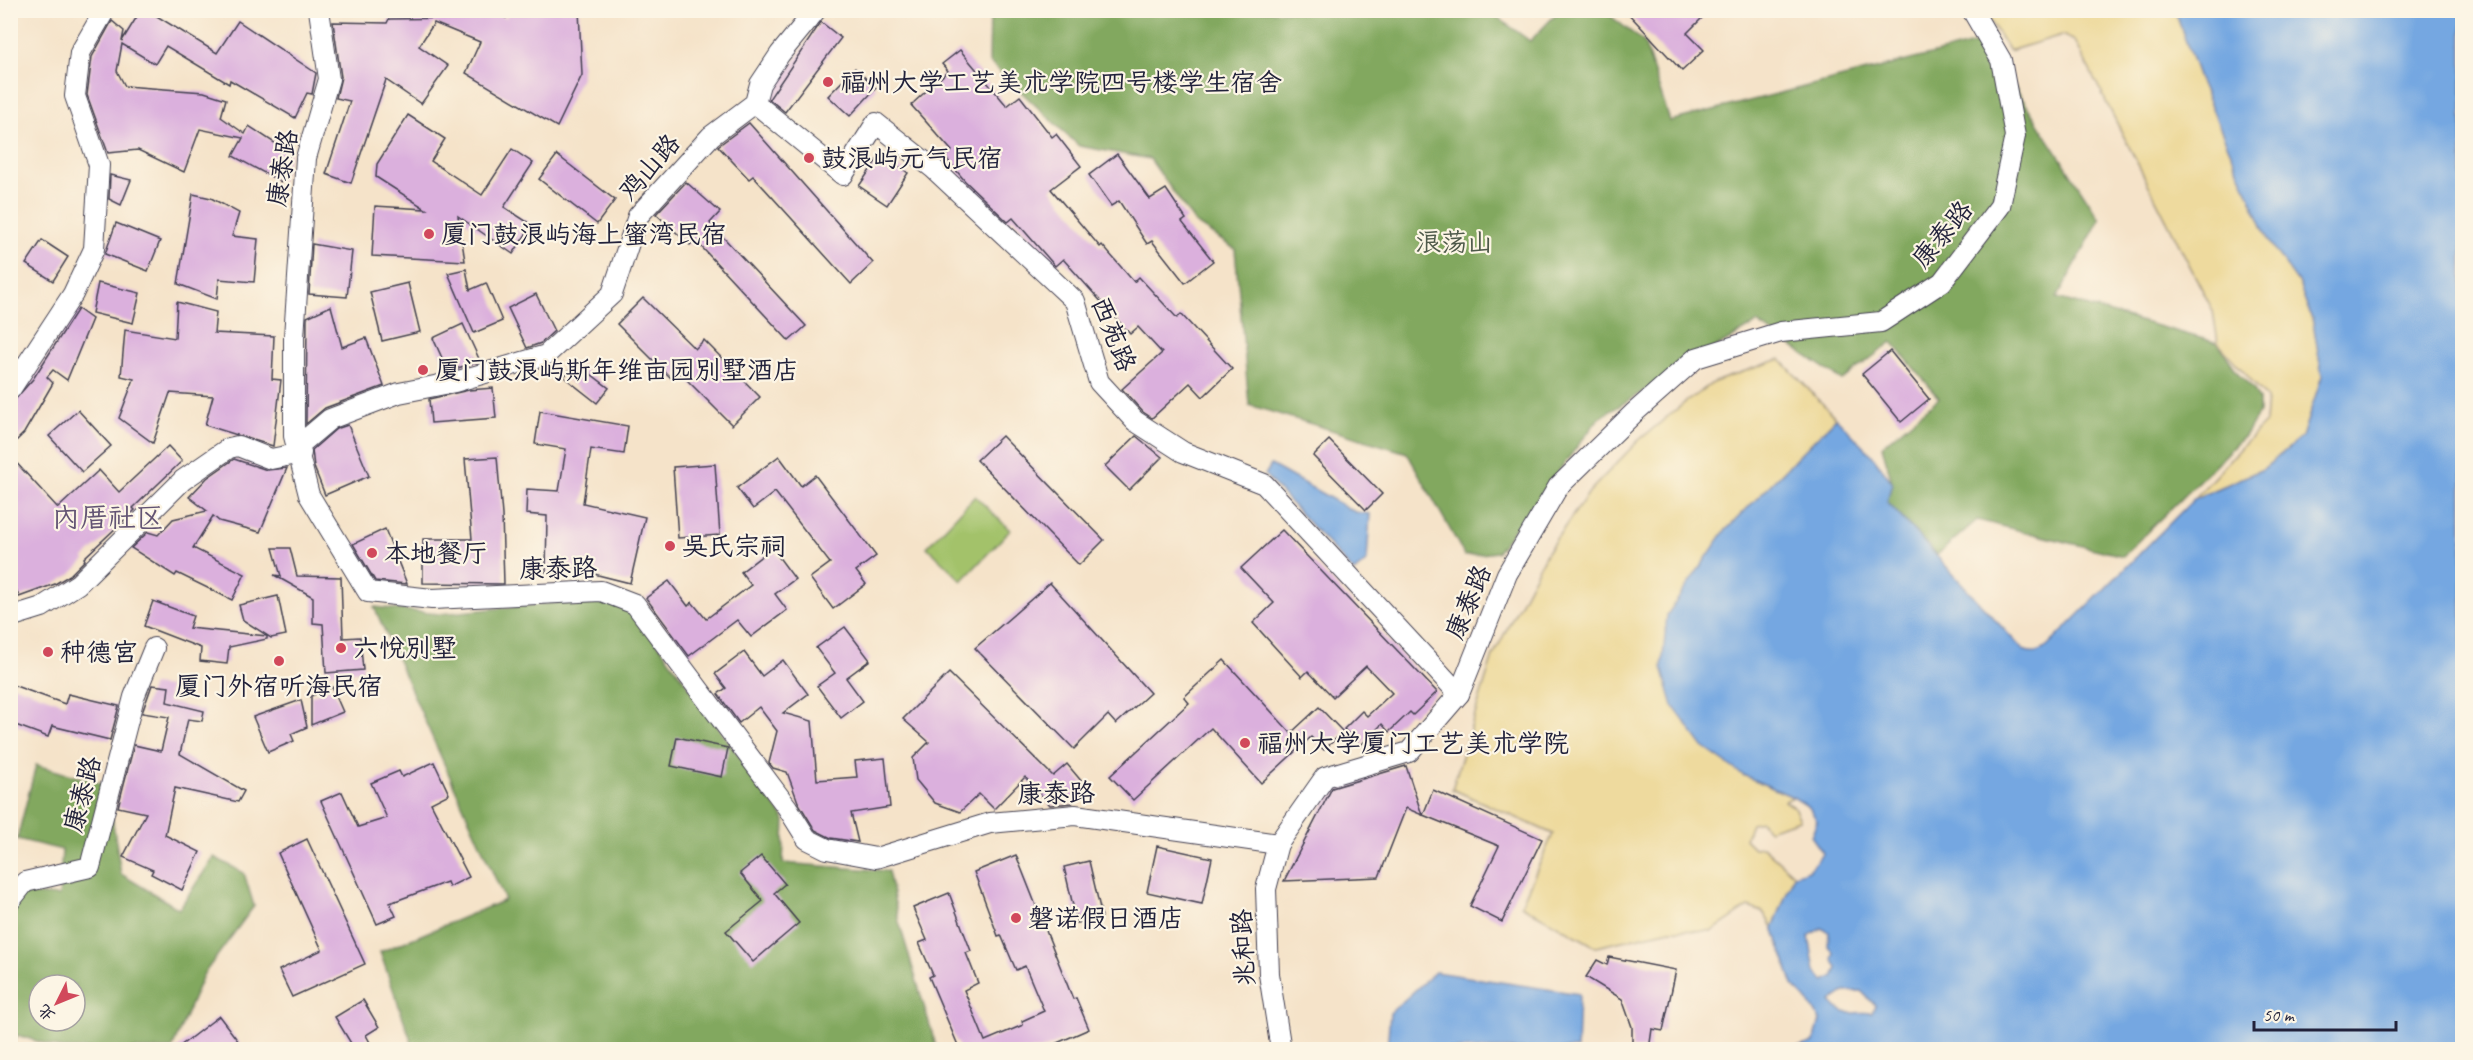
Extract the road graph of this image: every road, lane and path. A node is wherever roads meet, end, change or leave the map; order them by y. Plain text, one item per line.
1 (105, 10) edge
2 (816, 10) edge
3 (1972, 10) edge
4 (320, 14) edge
5 (755, 103) junction
6 (10, 390) edge
7 (299, 450) junction
8 (10, 617) edge
9 (154, 648) dead end
10 (1459, 694) junction
11 (1278, 844) junction
12 (10, 901) edge
13 (1281, 1050) edge

1 - 6 street
2 - 5 street
3 - 10 street, 康泰路
4 - 7 street, 康泰路
5 - 7 street, 鸡山路
5 - 10 street, 西苑路
7 - 8 street
7 - 11 street, 康泰路
9 - 12 street, 康泰路
10 - 11 street, 康泰路
11 - 13 street, 兆和路

